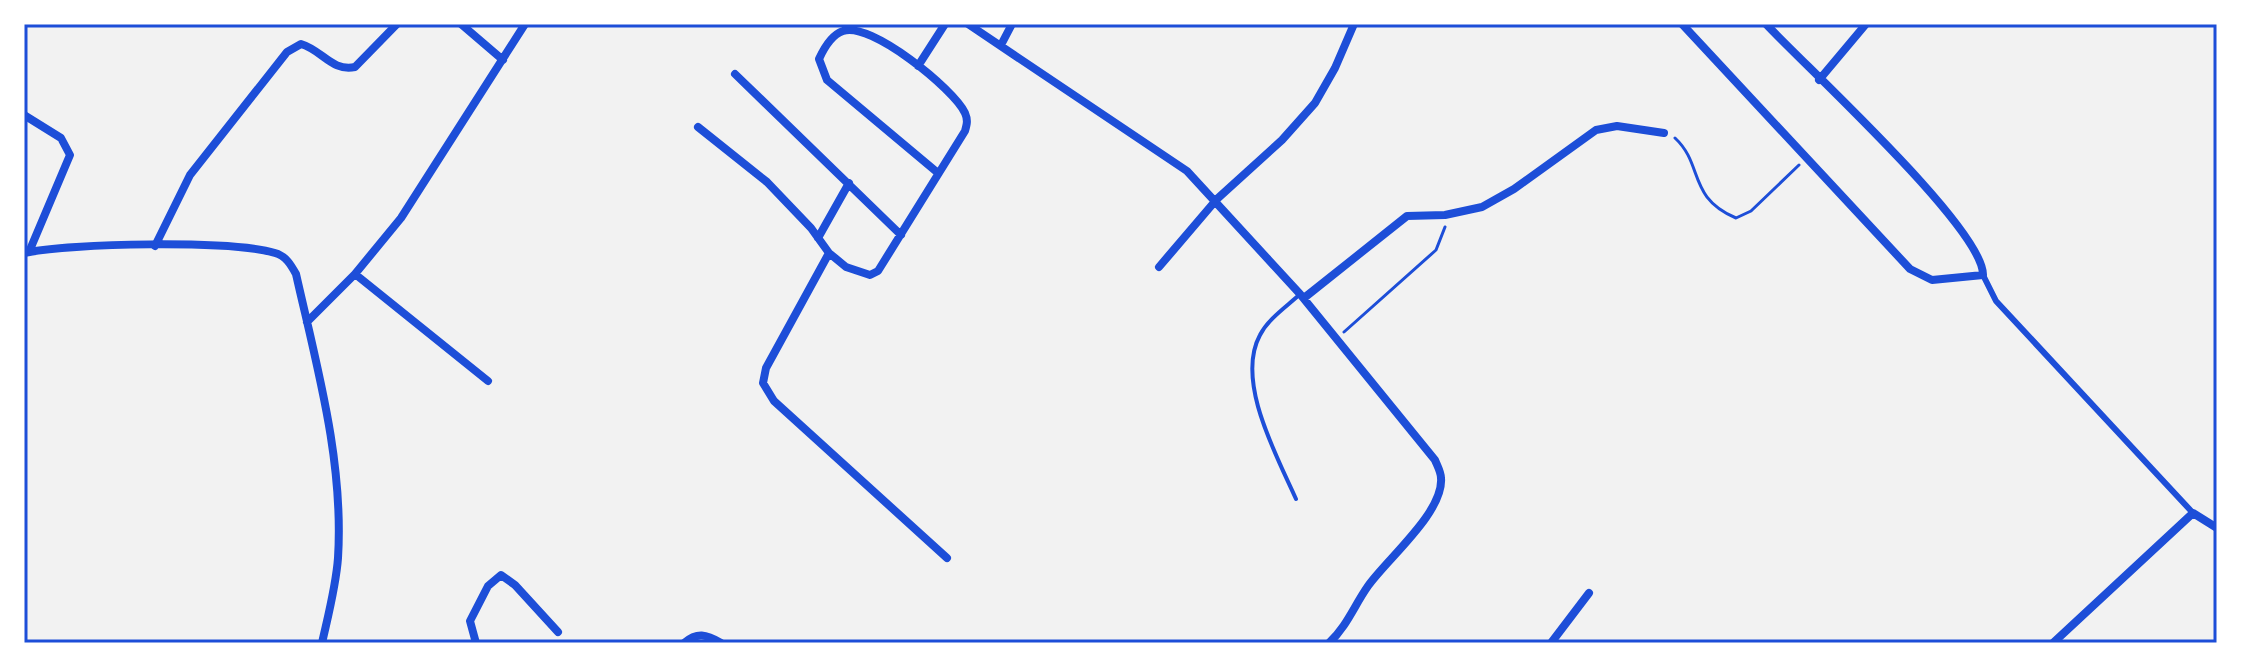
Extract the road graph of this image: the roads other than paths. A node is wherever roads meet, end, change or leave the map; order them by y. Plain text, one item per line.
1 (397, 24) edge
2 (461, 24) edge
3 (525, 24) edge
4 (945, 24) edge
5 (1012, 24) edge
6 (1354, 24) edge
7 (1682, 24) edge
8 (1766, 24) edge
9 (1866, 24) edge
10 (970, 25) edge
11 (1001, 45) junction
12 (503, 60) junction
13 (918, 66) junction
14 (735, 74) dead end
15 (1819, 80) junction
16 (24, 115) edge
17 (698, 127) dead end
18 (1664, 133) road end
19 (938, 173) junction
20 (849, 183) junction
21 (1217, 199) junction
22 (901, 235) junction
23 (818, 238) junction
24 (155, 246) junction
25 (26, 253) edge
26 (829, 253) junction
27 (1159, 267) dead end
28 (355, 274) junction
29 (1983, 275) junction
30 (1302, 296) junction
31 (307, 322) junction
32 (488, 381) dead end
33 (1296, 499) dead end
34 (2193, 513) junction
35 (2217, 528) edge
36 (947, 558) dead end
37 (1589, 593) dead end
38 (558, 632) dead end
39 (322, 643) edge
40 (476, 643) edge
41 (684, 643) edge
42 (721, 643) edge
43 (1329, 643) edge
44 (1551, 643) edge
45 (2053, 643) edge

1 - 24 street
2 - 12 street
3 - 12 street
4 - 13 street
5 - 11 street
6 - 21 street
7 - 29 street
8 - 15 street
9 - 15 street
10 - 11 street
11 - 21 street
12 - 28 street
13 - 19 street
13 - 19 street
14 - 20 street
15 - 29 street
16 - 25 street
17 - 23 street
18 - 30 street
19 - 22 street
20 - 22 street
20 - 23 street
21 - 27 street
21 - 30 street
22 - 26 street
23 - 26 street
24 - 25 street
24 - 31 street
26 - 36 street
28 - 31 street
28 - 32 street
29 - 34 street
30 - 33 lane
30 - 43 street
31 - 39 street
34 - 35 street
34 - 45 street
37 - 44 street
38 - 40 street
41 - 42 street

